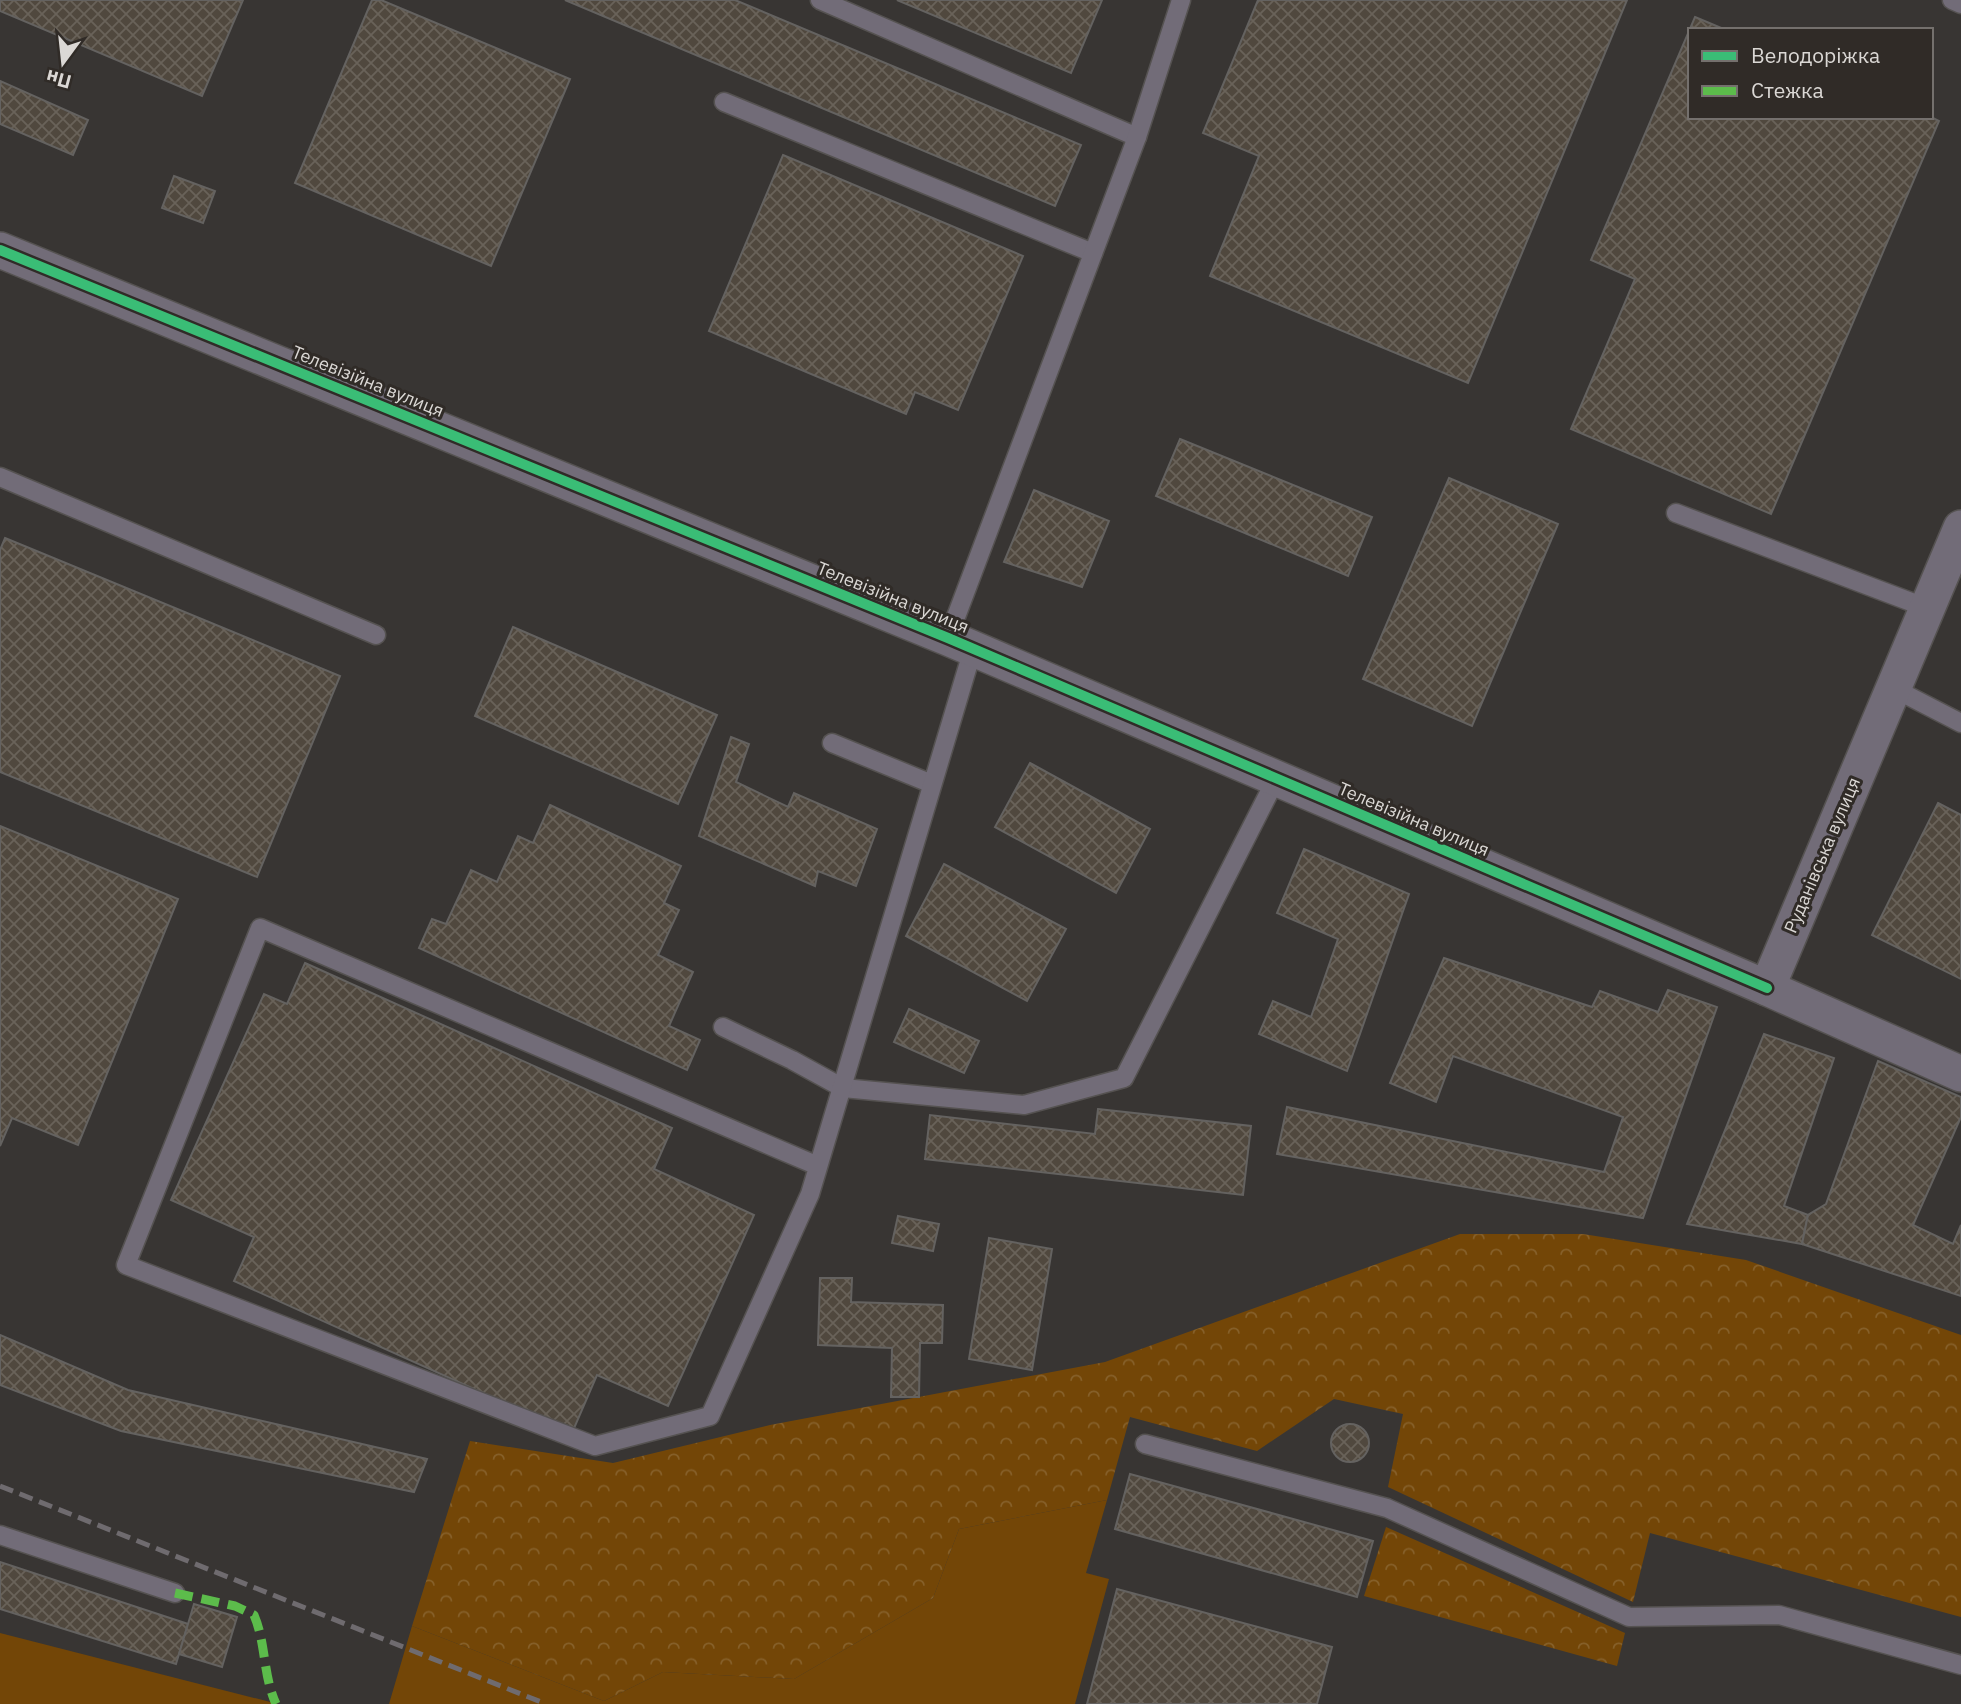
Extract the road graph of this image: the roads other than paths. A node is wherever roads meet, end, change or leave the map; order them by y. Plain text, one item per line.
1 (820, 0) edge
2 (1181, 0) edge
3 (1952, 0) edge
4 (1961, 4) edge
5 (724, 102) dead end
6 (1137, 137) junction
7 (0, 250) edge
8 (1093, 253) junction
9 (0, 477) edge
10 (1676, 513) dead end
11 (1961, 528) edge
12 (1927, 608) junction
13 (376, 635) dead end
14 (961, 643) junction
15 (1893, 688) junction
16 (1961, 723) edge
17 (832, 743) dead end
18 (1276, 779) junction
19 (932, 784) junction
20 (1767, 988) junction
21 (723, 1027) dead end
22 (1961, 1074) edge
23 (843, 1088) junction
24 (818, 1166) junction
25 (1145, 1444) dead end
26 (0, 1535) edge
27 (175, 1593) dead end
28 (1961, 1665) edge

1 - 6 lane
2 - 6 lane
3 - 4 lane
5 - 8 lane
6 - 8 lane
7 - 14 street, Телевізійна вулиця
8 - 14 lane
9 - 13 lane
10 - 12 lane
11 - 12 street, Руданівська вулиця
12 - 15 street, Руданівська вулиця
14 - 18 street, Телевізійна вулиця
14 - 19 lane
15 - 16 lane
15 - 20 street, Руданівська вулиця
17 - 19 lane
18 - 20 street, Телевізійна вулиця
18 - 23 lane
19 - 23 lane
20 - 22 street
21 - 23 lane
23 - 24 lane
24 - 24 lane
25 - 28 lane
26 - 27 lane

